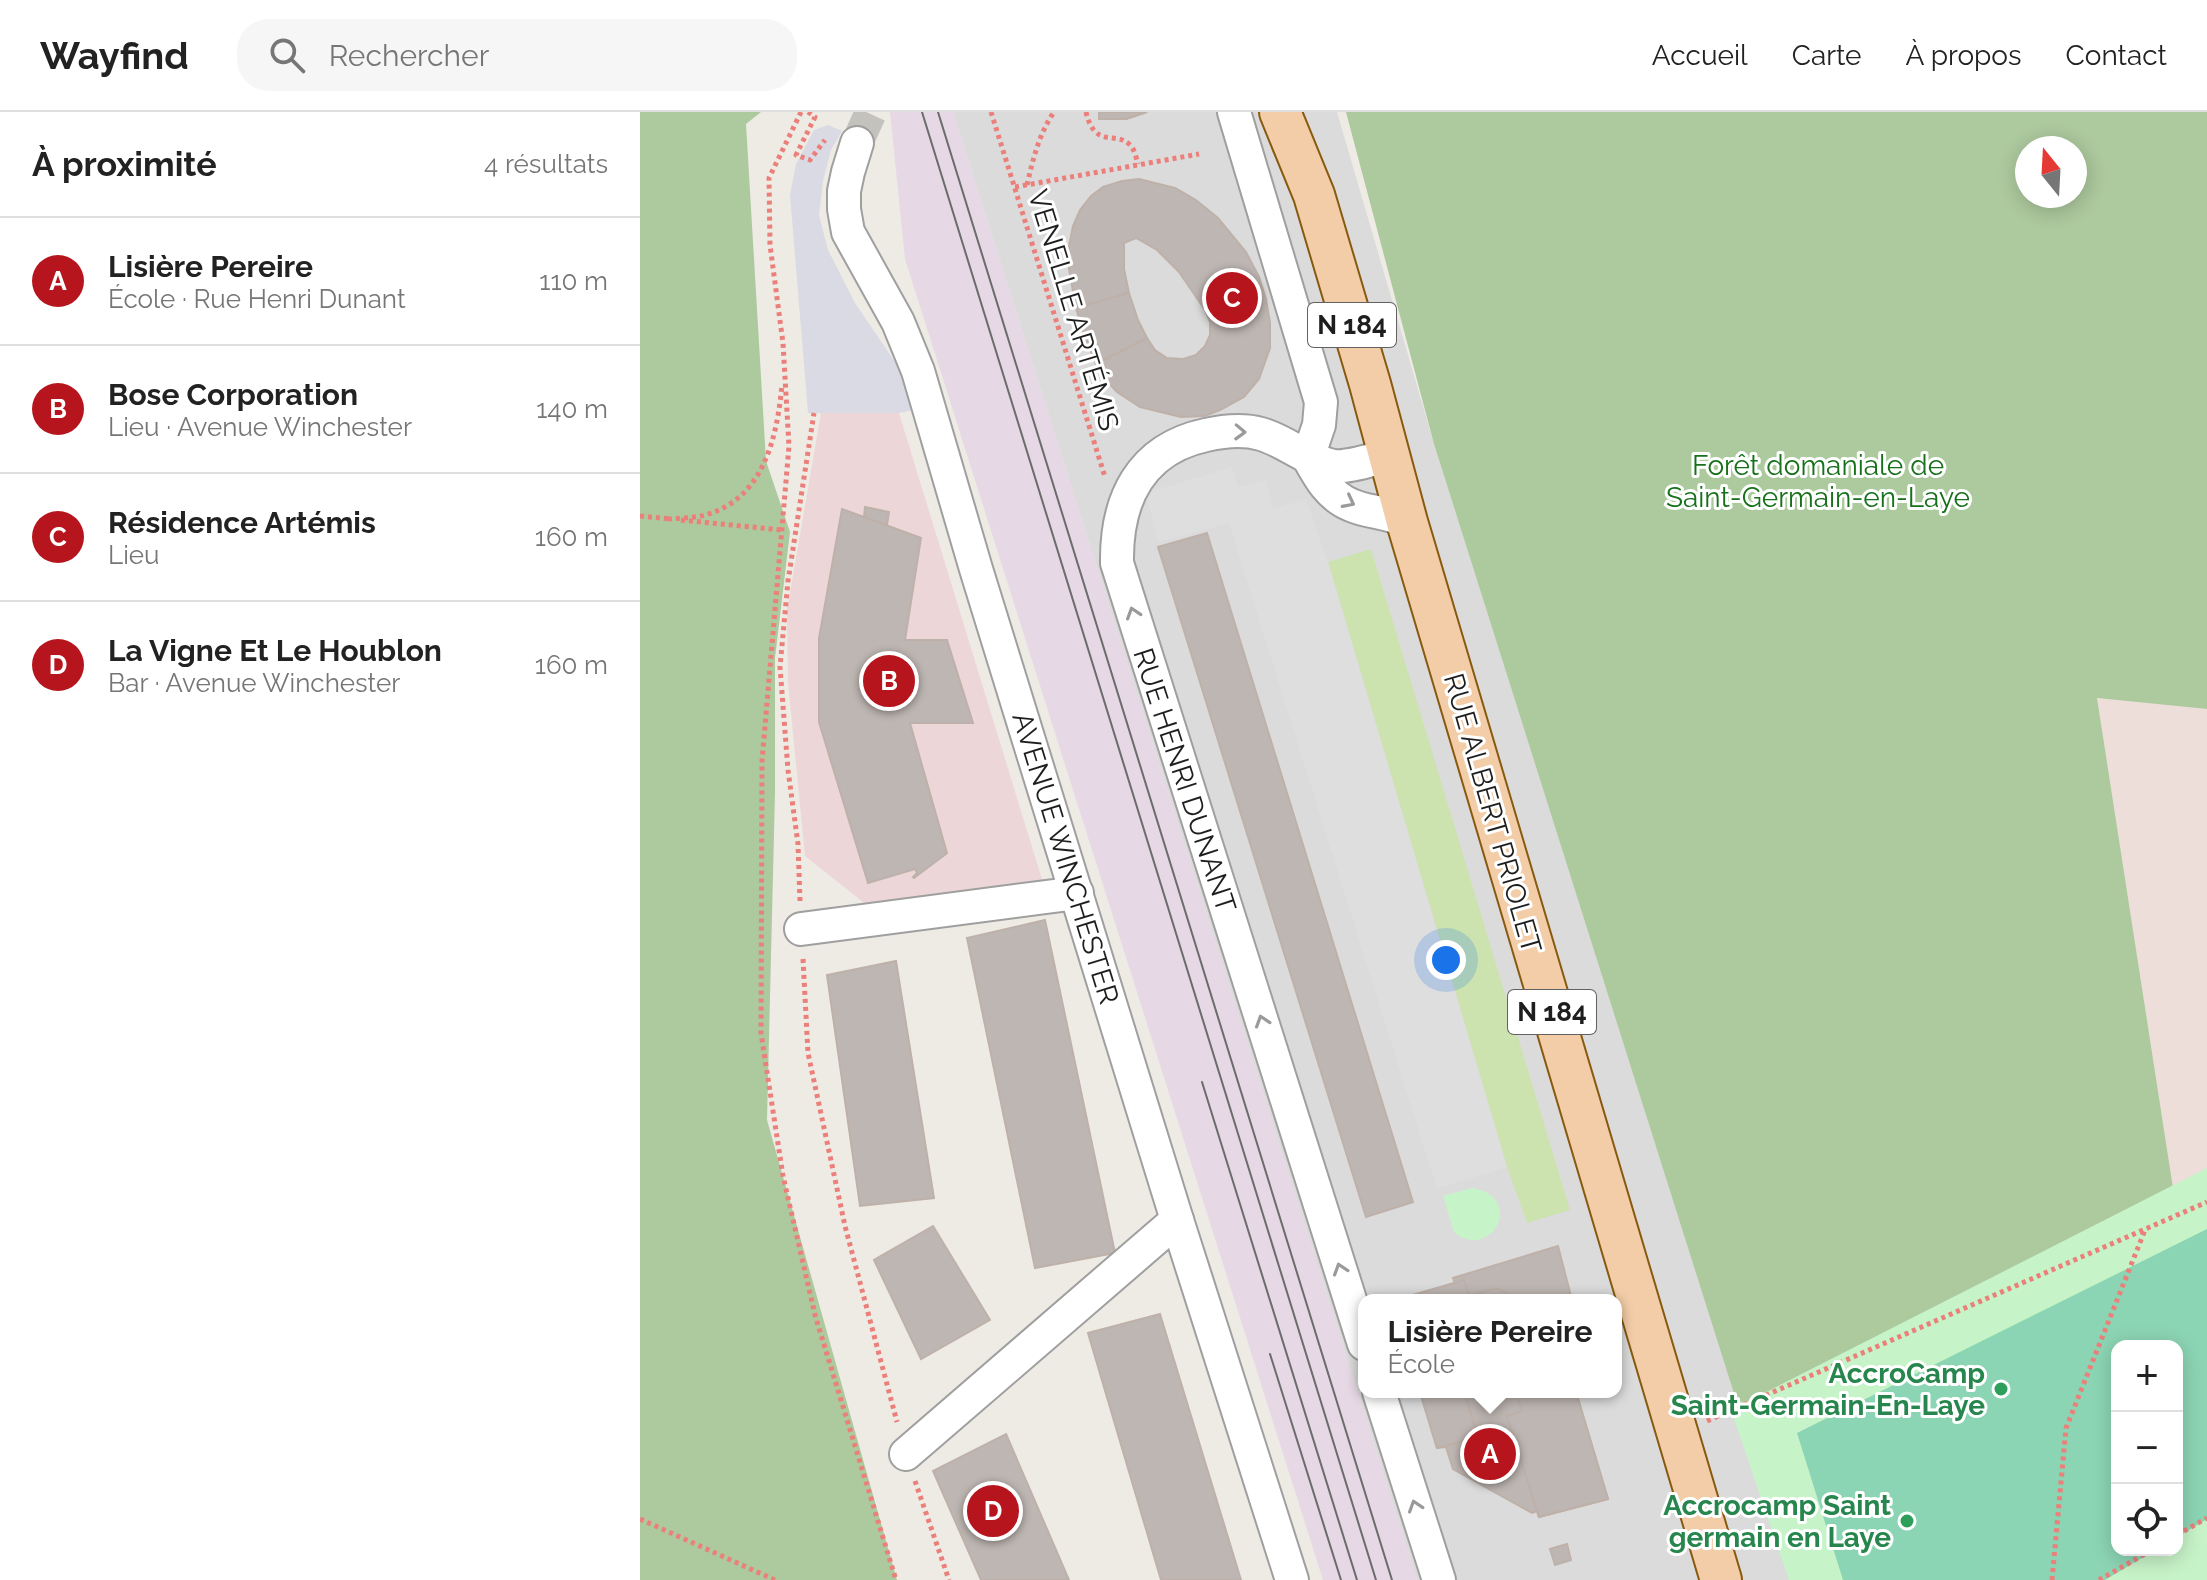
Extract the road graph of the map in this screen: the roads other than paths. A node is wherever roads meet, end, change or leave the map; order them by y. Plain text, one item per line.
1 (1234, 112) edge
2 (1280, 112) edge
3 (1304, 112) edge
4 (842, 140) tunnel mouth
5 (1314, 195) junction
6 (1388, 456) junction
7 (1308, 457) junction
8 (1407, 522) junction
9 (1077, 893) junction
10 (801, 929) road end
11 (1177, 1220) junction
12 (1358, 1325) edge
13 (1381, 1398) edge
14 (906, 1454) road end
15 (1718, 1576) edge
16 (1292, 1580) edge
17 (1439, 1580) edge

1 - 7 street
2 - 5 main road, RUE ALBERT PRIOLET / N 184
3 - 5 main road, RUE ALBERT PRIOLET / N 184
4 - 9 street, AVENUE WINCHESTER
5 - 6 main road, RUE ALBERT PRIOLET / N 184
6 - 7 street, RUE HENRI DUNANT
6 - 8 main road, RUE ALBERT PRIOLET / N 184
7 -> 8 street
12 -> 7 street, RUE HENRI DUNANT
8 - 15 main road, RUE ALBERT PRIOLET / N 184
9 - 10 street
9 - 11 street, AVENUE WINCHESTER
11 - 14 street
11 - 16 street, AVENUE WINCHESTER
17 -> 13 street

